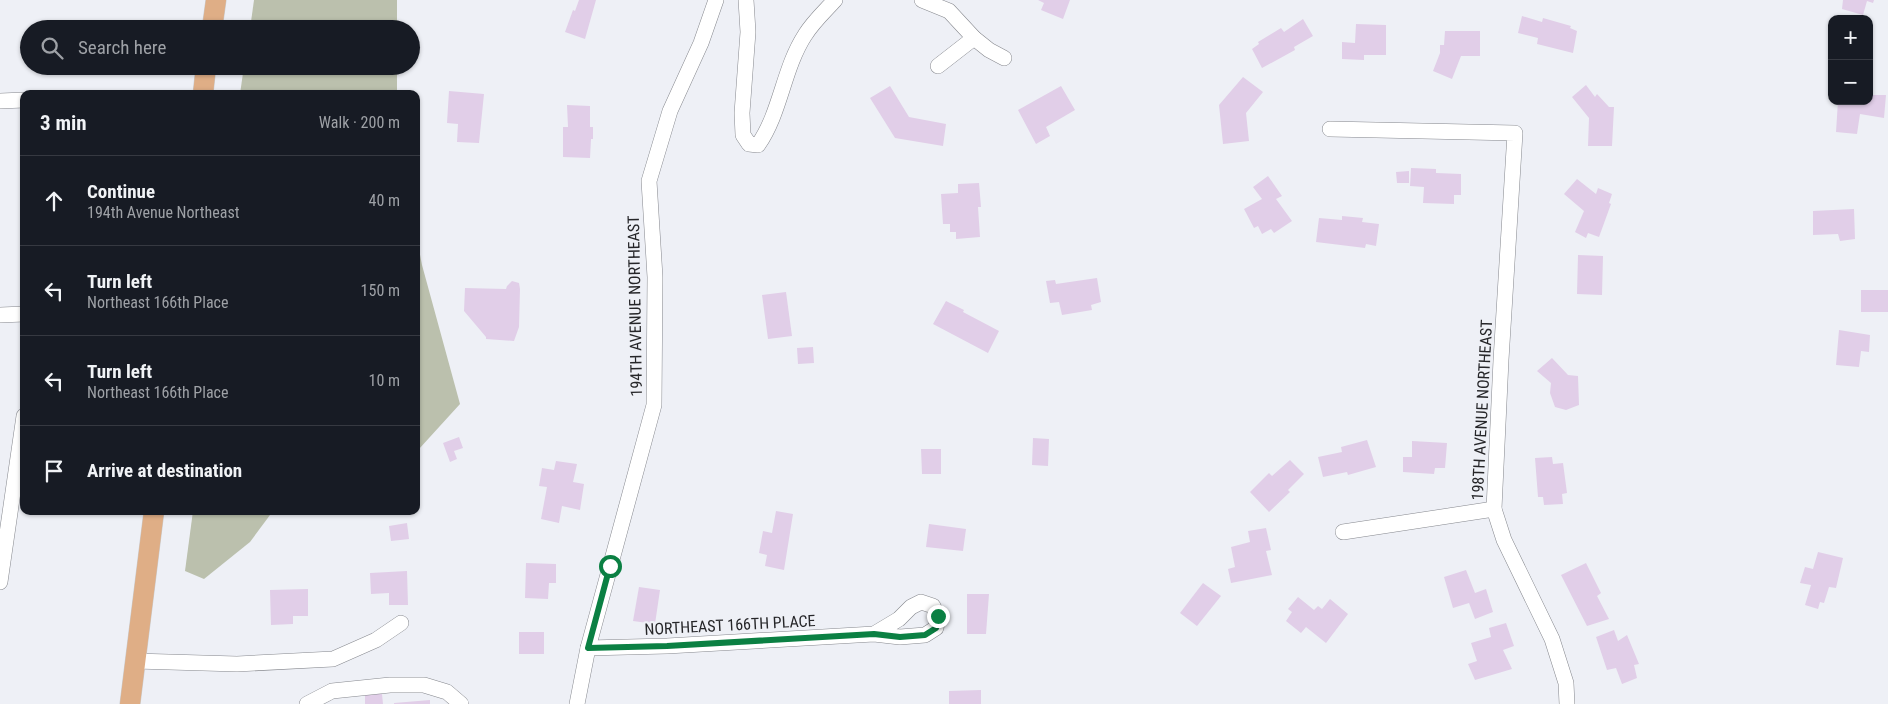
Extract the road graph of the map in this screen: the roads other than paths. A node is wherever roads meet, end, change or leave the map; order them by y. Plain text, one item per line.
1 (216, 0) edge
2 (716, 0) edge
3 (746, 0) edge
4 (835, 0) edge
5 (922, 0) edge
6 (213, 20) edge
7 (974, 38) junction
8 (1004, 58) dead end
9 (938, 66) dead end
10 (205, 75) edge
11 (203, 90) edge
12 (20, 100) edge
13 (0, 101) edge
14 (1330, 129) dead end
15 (20, 314) edge
16 (0, 315) edge
17 (20, 444) edge
18 (1494, 509) junction
19 (153, 515) edge
20 (1343, 532) dead end
21 (0, 582) edge
22 (402, 623) dead end
23 (874, 634) dead end
24 (588, 648) junction
25 (135, 661) junction
26 (130, 704) edge
27 (307, 704) edge
28 (461, 704) edge
29 (577, 704) edge
30 (1567, 704) edge

1 - 6 main road
2 - 24 street, 194TH AVENUE NORTHEAST
3 - 4 street
5 - 7 street
7 - 8 street
7 - 9 street
10 - 11 main road
12 - 13 street
14 - 18 street, 198TH AVENUE NORTHEAST
15 - 16 street
17 - 21 street
18 - 20 street
18 - 30 street, 198TH AVENUE NORTHEAST
19 - 25 main road
22 - 25 street
23 - 24 street, NORTHEAST 166TH PLACE
24 - 29 street, 194TH AVENUE NORTHEAST
25 - 26 main road
27 - 28 street

